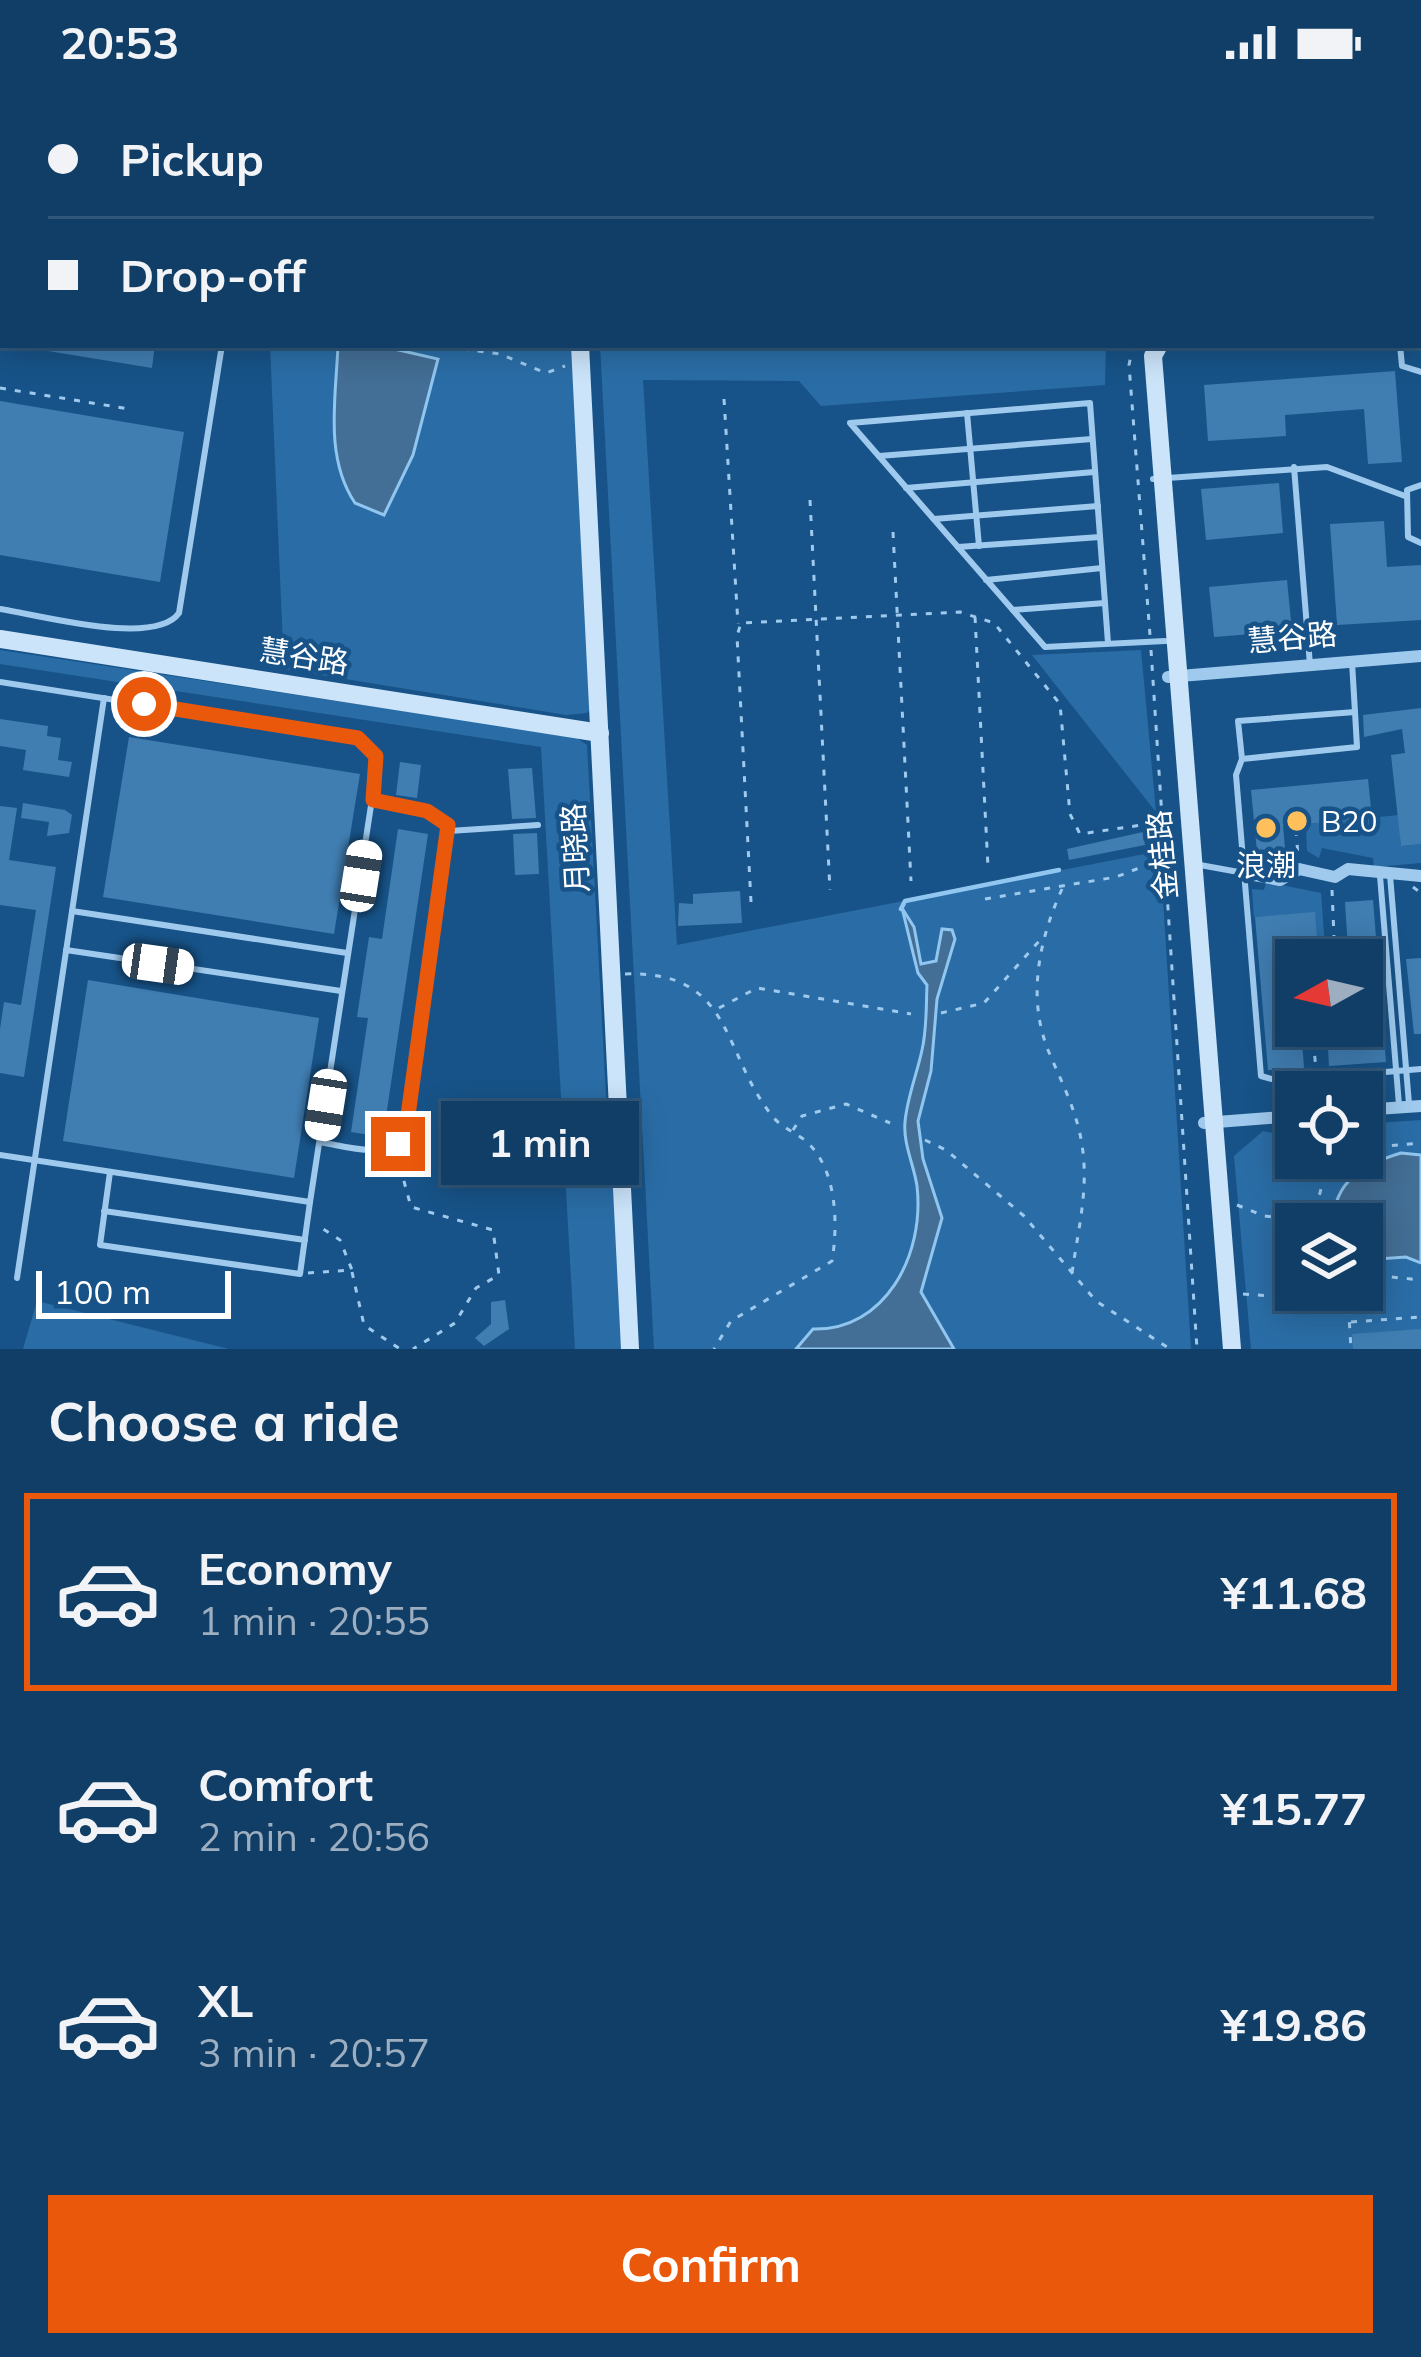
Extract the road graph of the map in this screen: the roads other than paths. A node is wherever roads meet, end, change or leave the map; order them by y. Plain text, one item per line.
1 (222, 348) edge
2 (1400, 348) edge
3 (580, 349) edge
4 (1147, 350) edge
5 (1421, 372) edge
6 (967, 413) junction
7 (1092, 439) junction
8 (970, 449) junction
9 (879, 456) junction
10 (1294, 467) junction
11 (1095, 472) junction
12 (1158, 479) junction
13 (973, 482) junction
14 (1421, 485) edge
15 (907, 488) junction
16 (1405, 496) junction
17 (1098, 506) junction
18 (976, 516) junction
19 (934, 519) junction
20 (1100, 536) junction
21 (1421, 543) edge
22 (979, 546) junction
23 (958, 547) junction
24 (1102, 568) junction
25 (986, 580) junction
26 (1105, 603) junction
27 (0, 609) edge
28 (1013, 610) junction
29 (0, 639) edge
30 (1157, 641) junction
31 (1108, 644) junction
32 (1421, 656) edge
33 (1352, 662) junction
34 (1310, 665) junction
35 (1173, 677) junction
36 (0, 682) edge
37 (104, 698) junction
38 (1354, 712) junction
39 (600, 733) junction
40 (1242, 758) junction
41 (373, 800) junction
42 (538, 825) dead end
43 (449, 831) junction
44 (1181, 857) junction
45 (1244, 873) junction
46 (1385, 875) junction
47 (1421, 876) edge
48 (72, 911) junction
49 (66, 950) junction
50 (349, 953) junction
51 (343, 991) junction
52 (1421, 1069) edge
53 (1406, 1070) junction
54 (1396, 1071) junction
55 (1410, 1106) edge
56 (1275, 1117) edge
57 (1209, 1123) junction
58 (320, 1142) junction
59 (0, 1155) edge
60 (34, 1160) junction
61 (110, 1172) junction
62 (310, 1202) junction
63 (104, 1211) junction
64 (305, 1240) junction
65 (17, 1278) dead end
66 (630, 1349) edge
67 (1222, 1349) edge
68 (1232, 1349) edge

1 - 27 lane
2 - 5 lane
3 - 39 street, 月晓路
4 - 12 street, 金桂路
6 - 7 lane
6 - 8 lane
6 - 9 lane
7 - 8 lane
7 - 11 lane
8 - 9 lane
8 - 13 lane
9 - 15 lane
10 - 12 lane
10 - 16 lane
10 - 34 lane
11 - 13 lane
11 - 17 lane
12 - 30 street, 金桂路
12 - 35 street, 金桂路
13 - 15 lane
13 - 18 lane
14 - 16 lane
15 - 19 lane
16 - 21 lane
17 - 18 lane
17 - 20 lane
18 - 19 lane
18 - 22 lane
19 - 23 lane
20 - 22 lane
20 - 24 lane
22 - 23 lane
23 - 25 lane
24 - 25 lane
24 - 26 lane
25 - 28 lane
26 - 28 lane
26 - 31 lane
28 - 31 lane
29 - 39 street, 慧谷路
30 - 31 lane
30 - 35 street, 金桂路
32 - 33 street, 慧谷路
33 - 34 street, 慧谷路
33 - 38 lane
34 - 35 street, 慧谷路
35 - 44 street, 金桂路
36 - 37 lane
37 - 41 lane
37 - 48 lane
38 - 40 lane
38 - 40 lane
39 - 66 street, 月晓路
40 - 45 lane
41 - 43 lane
41 - 50 lane
42 - 43 lane
43 - 58 lane
44 - 45 lane
44 - 57 street, 金桂路
45 - 46 street
45 - 54 lane
46 - 47 street
46 - 53 lane
46 - 54 lane
48 - 49 lane
48 - 50 lane
49 - 51 lane
49 - 60 lane
50 - 51 lane
51 - 58 lane
52 - 53 lane
53 - 54 lane
53 - 55 lane
54 - 55 lane
56 - 57 street
57 - 67 street, 金桂路
57 - 68 street, 金桂路
58 - 62 lane
59 - 60 lane
60 - 61 lane
60 - 65 lane
61 - 62 lane
61 - 63 lane
62 - 64 lane
63 - 64 lane
63 - 64 lane

